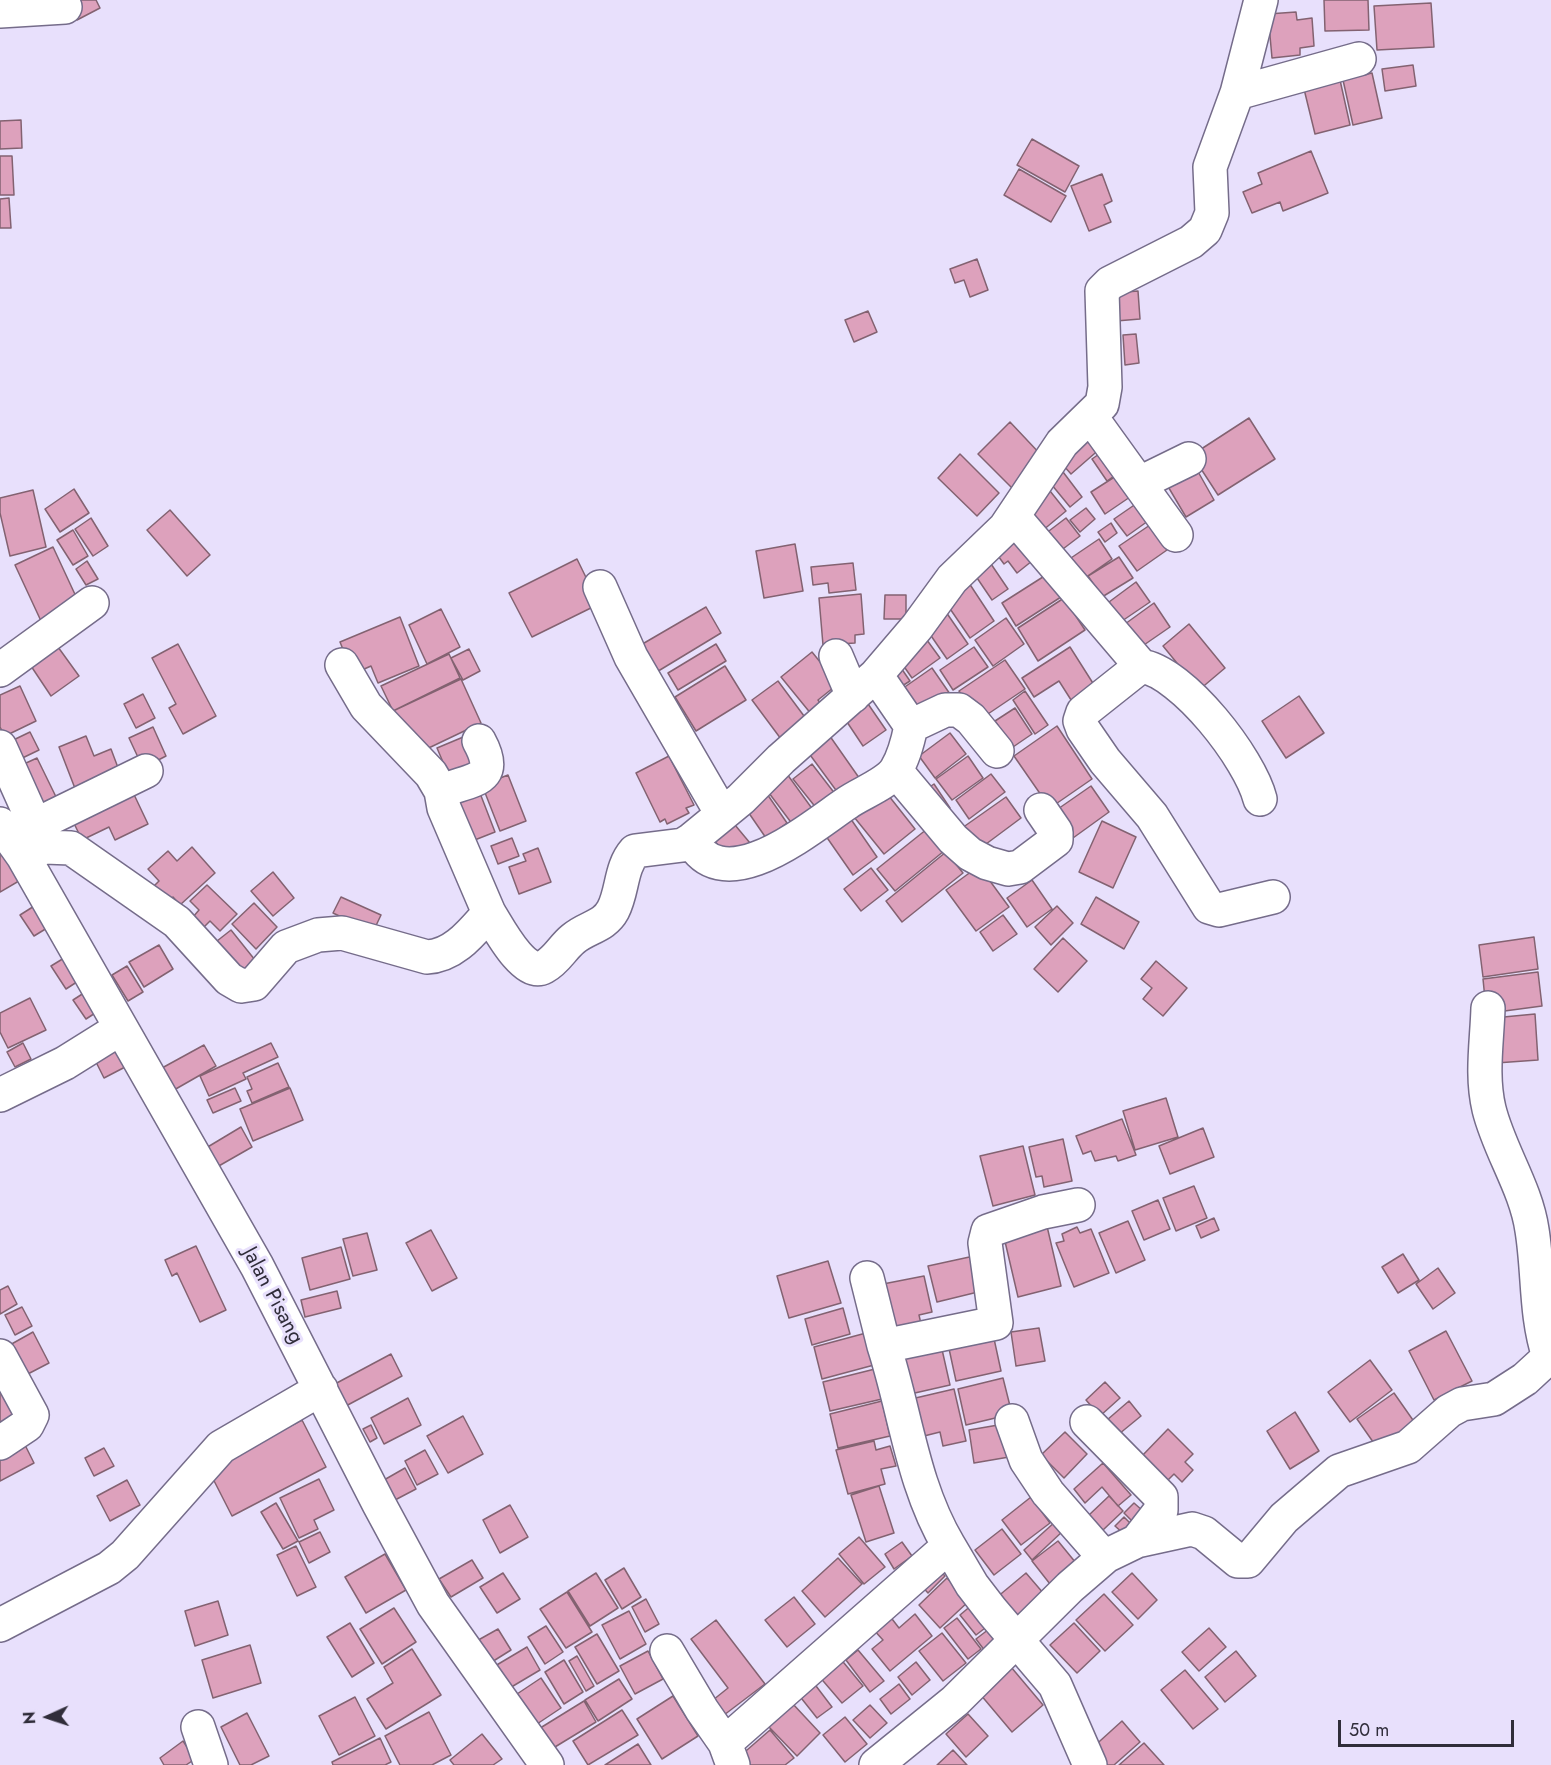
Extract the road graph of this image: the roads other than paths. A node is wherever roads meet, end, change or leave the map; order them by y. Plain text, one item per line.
1 (1261, 0) edge
2 (65, 7) dead end
3 (0, 11) edge
4 (1359, 59) dead end
5 (1237, 93) junction
6 (1091, 417) junction
7 (1189, 459) dead end
8 (1140, 483) junction
9 (1014, 517) junction
10 (1176, 535) dead end
11 (600, 587) dead end
12 (92, 603) dead end
13 (836, 656) dead end
14 (342, 665) dead end
15 (1141, 666) junction
16 (0, 670) edge
17 (865, 686) junction
18 (911, 726) junction
19 (479, 741) dead end
20 (0, 747) edge
21 (997, 751) dead end
22 (146, 771) dead end
23 (896, 771) junction
24 (441, 790) junction
25 (1260, 799) dead end
26 (1041, 810) dead end
27 (722, 813) junction
28 (17, 836) edge
29 (690, 840) junction
30 (1273, 897) dead end
31 (489, 913) junction
32 (1488, 1008) dead end
33 (121, 1028) junction
34 (0, 1095) edge
35 (1078, 1205) dead end
36 (867, 1278) dead end
37 (884, 1346) junction
38 (0, 1356) edge
39 (321, 1389) junction
40 (1012, 1421) dead end
41 (1087, 1422) dead end
42 (0, 1443) edge
43 (1137, 1541) junction
44 (949, 1546) junction
45 (1106, 1556) junction
46 (0, 1625) edge
47 (1017, 1640) junction
48 (667, 1651) dead end
49 (198, 1727) dead end
50 (729, 1754) edge
51 (211, 1765) edge
52 (547, 1765) edge
53 (876, 1765) edge
54 (1090, 1765) edge

1 - 5 street
2 - 3 street
4 - 5 street
5 - 6 street
6 - 8 street
6 - 9 street
7 - 8 street
8 - 10 street
9 - 15 street
9 - 17 street
11 - 27 street
12 - 16 street
13 - 17 street
14 - 24 street
15 - 25 street
15 - 30 street
17 - 18 street
17 - 27 street
18 - 21 street
18 - 23 street
19 - 24 street
20 - 28 street, Jalan Pisang
22 - 28 street
23 - 26 street
23 - 29 street
24 - 31 street
27 - 29 street
28 - 31 street
28 - 33 street, Jalan Pisang
29 - 31 street
32 - 43 street
33 - 34 street
33 - 39 street, Jalan Pisang
35 - 37 street
36 - 37 street
37 - 44 street
38 - 42 street
39 - 46 street
39 - 52 street, Jalan Pisang
40 - 45 street
41 - 43 street
43 - 45 street
44 - 47 street
44 - 50 street
45 - 47 street
47 - 53 street
47 - 54 street
48 - 50 street
49 - 51 street

